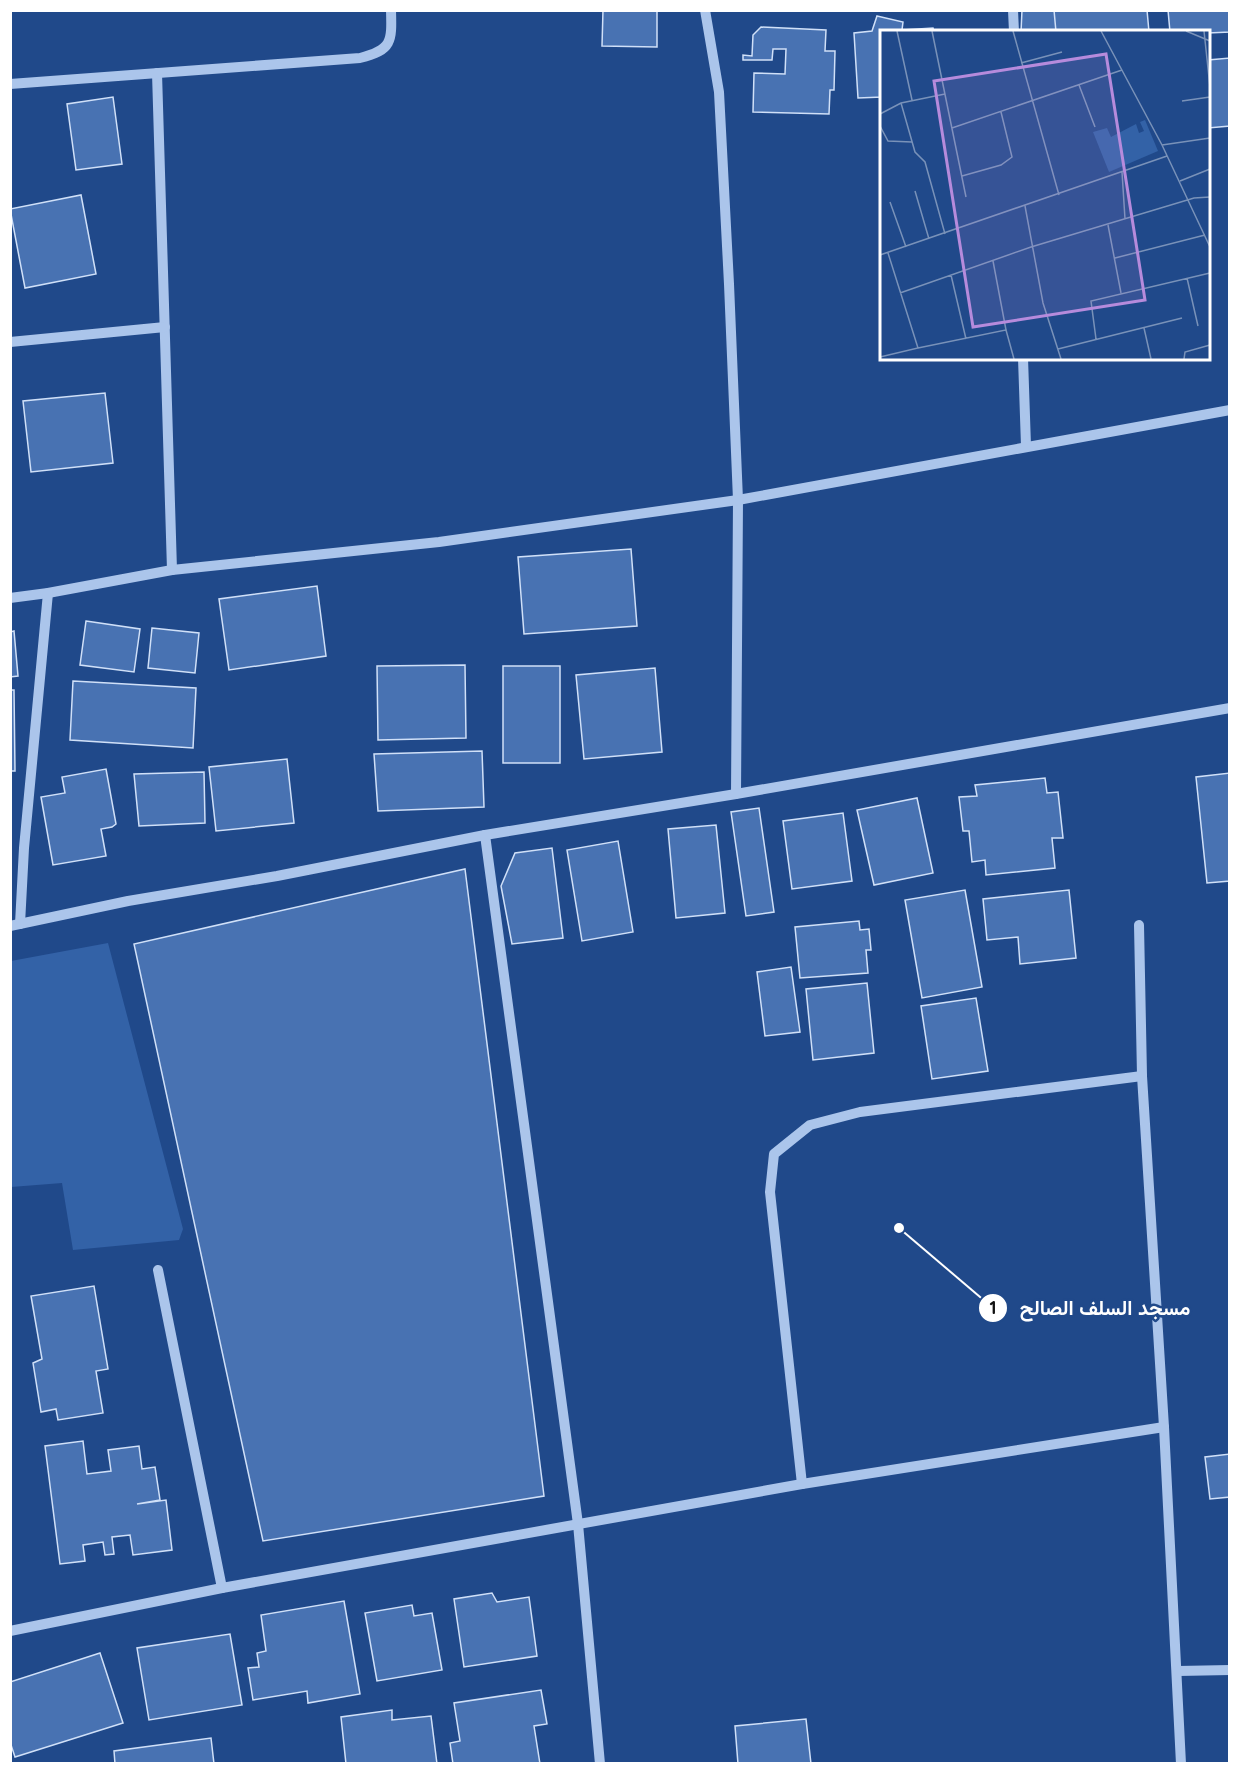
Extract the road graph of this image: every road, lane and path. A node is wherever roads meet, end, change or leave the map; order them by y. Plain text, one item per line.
1 (392, 10) edge
2 (705, 10) edge
3 (1013, 10) edge
4 (1014, 30) edge
5 (157, 73) junction
6 (10, 84) edge
7 (165, 327) junction
8 (10, 342) edge
9 (1023, 360) edge
10 (1230, 410) edge
11 (1026, 446) junction
12 (738, 500) junction
13 (172, 570) junction
14 (48, 593) junction
15 (10, 598) edge
16 (1230, 708) edge
17 (736, 794) junction
18 (485, 835) junction
19 (15, 925) edge
20 (1139, 925) dead end
21 (1142, 1076) junction
22 (159, 1270) dead end
23 (1164, 1427) junction
24 (802, 1484) junction
25 (578, 1524) junction
26 (222, 1588) junction
27 (10, 1631) edge
28 (1230, 1670) edge
29 (1178, 1671) junction
30 (600, 1764) edge
31 (1181, 1764) edge

1 - 5 street
2 - 12 street
3 - 4 street
5 - 6 street
5 - 7 street
7 - 8 street
7 - 13 street
9 - 11 street
10 - 11 street
11 - 12 street
12 - 13 street
12 - 17 street
13 - 14 street
14 - 15 street
14 - 19 street
16 - 17 street
17 - 18 street
18 - 19 street
18 - 25 street
20 - 21 street
21 - 23 street
21 - 24 street
22 - 26 street
23 - 24 street
23 - 29 street
24 - 25 street
25 - 26 street
25 - 30 street
26 - 27 street
28 - 29 street
29 - 31 street

